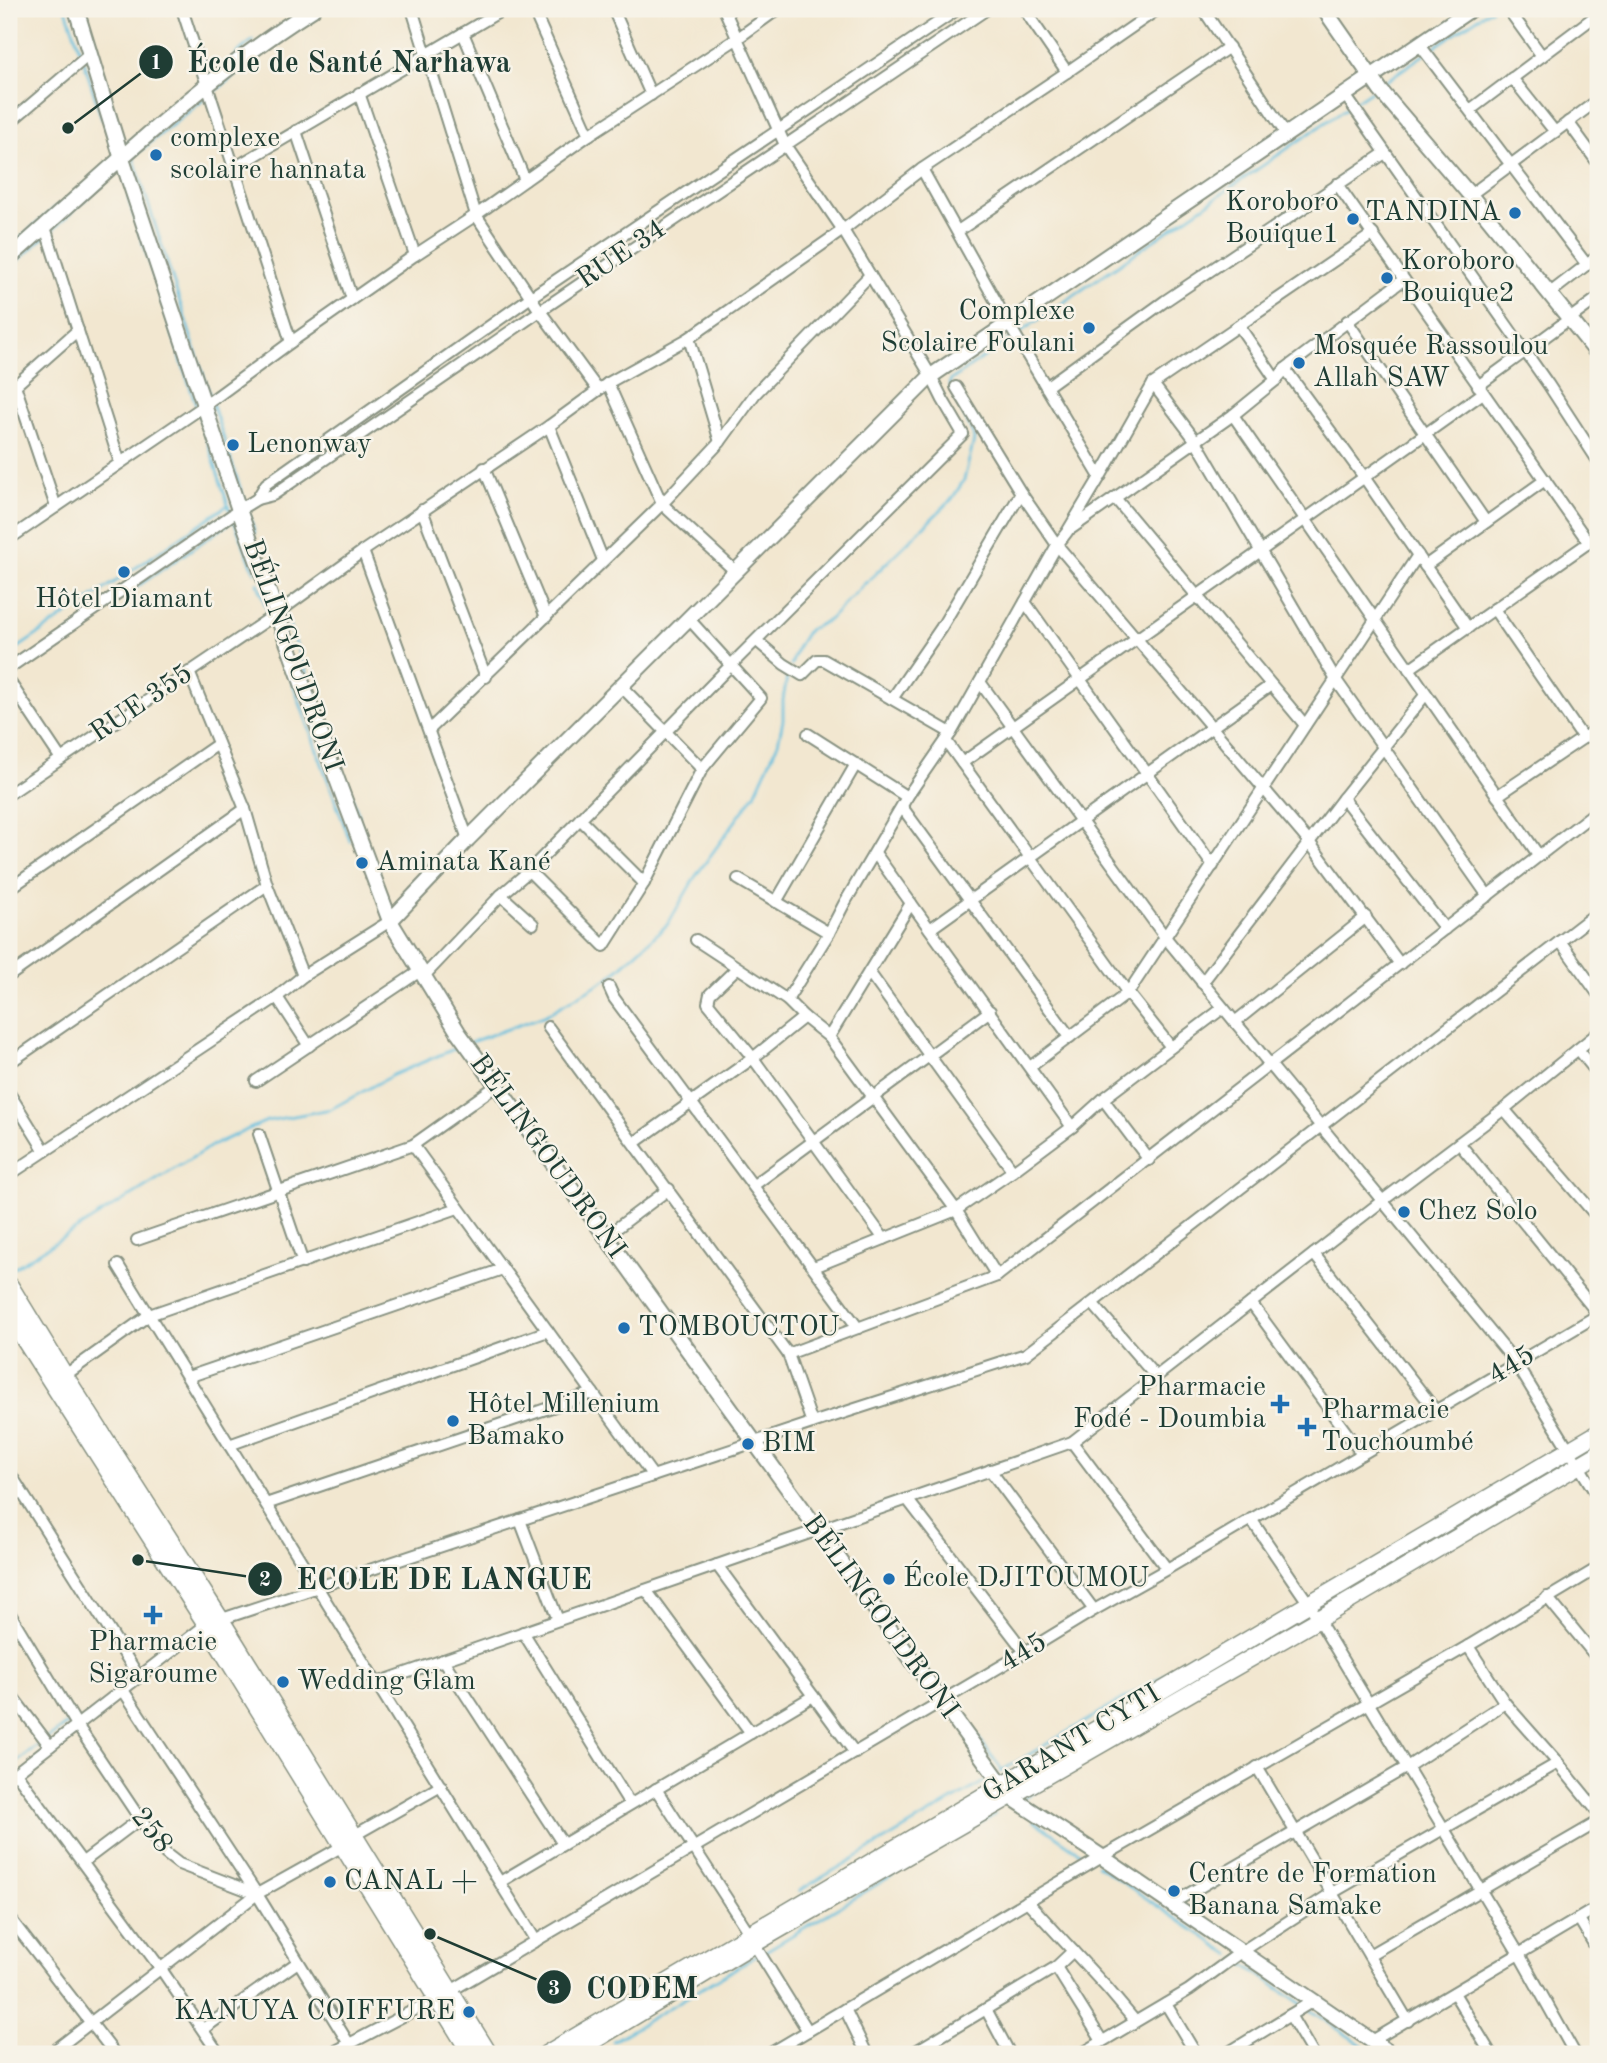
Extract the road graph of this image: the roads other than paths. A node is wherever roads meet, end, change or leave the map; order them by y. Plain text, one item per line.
1 (76, 9) edge
2 (182, 9) edge
3 (313, 9) edge
4 (412, 9) edge
5 (504, 9) edge
6 (533, 9) edge
7 (613, 9) edge
8 (724, 9) edge
9 (778, 9) edge
10 (958, 9) edge
11 (987, 9) edge
12 (1024, 9) edge
13 (1158, 9) edge
14 (1203, 9) edge
15 (1324, 9) edge
16 (1471, 9) edge
17 (1508, 9) edge
18 (1597, 17) edge
19 (463, 33) junction
20 (738, 38) junction
21 (1229, 47) junction
22 (1423, 50) junction
23 (91, 54) junction
24 (426, 54) junction
25 (1542, 56) junction
26 (1067, 72) junction
27 (1371, 77) junction
28 (1512, 78) junction
29 (207, 86) junction
30 (359, 93) junction
31 (651, 95) junction
32 (1598, 100) edge
33 (1349, 101) junction
34 (1470, 110) junction
35 (9, 120) edge
36 (1568, 122) junction
37 (778, 129) junction
38 (296, 131) junction
39 (1555, 132) junction
40 (1286, 134) junction
41 (589, 135) junction
42 (785, 145) junction
43 (1385, 153) junction
44 (122, 159) junction
45 (1598, 163) edge
46 (1511, 164) junction
47 (234, 167) junction
48 (922, 169) junction
49 (525, 180) junction
50 (1337, 184) junction
51 (1470, 195) junction
52 (476, 215) junction
53 (45, 227) junction
54 (843, 230) junction
55 (958, 231) junction
56 (1373, 234) junction
57 (415, 255) junction
58 (1598, 256) edge
59 (9, 258) edge
60 (1587, 265) junction
61 (870, 275) junction
62 (1404, 279) junction
63 (1550, 293) junction
64 (531, 297) junction
65 (1598, 298) edge
66 (352, 299) junction
67 (540, 310) junction
68 (1570, 318) junction
69 (1347, 321) junction
70 (1239, 326) junction
71 (1010, 327) junction
72 (78, 330) junction
73 (689, 338) junction
74 (291, 342) junction
75 (1525, 351) junction
76 (1598, 354) edge
77 (1285, 369) junction
78 (931, 376) junction
79 (1276, 380) junction
80 (1153, 384) junction
81 (603, 387) junction
82 (957, 387) dead end
83 (1046, 387) junction
84 (12, 388) edge
85 (1480, 389) junction
86 (204, 406) junction
87 (1233, 415) junction
88 (549, 426) junction
89 (1424, 435) junction
90 (1196, 441) junction
91 (720, 442) junction
92 (1598, 461) edge
93 (120, 463) junction
94 (484, 468) junction
95 (1101, 477) junction
96 (1364, 477) junction
97 (1545, 480) junction
98 (1021, 493) junction
99 (1115, 498) junction
100 (257, 499) junction
101 (662, 504) junction
102 (56, 507) junction
103 (239, 510) junction
104 (422, 510) junction
105 (1305, 519) junction
106 (1486, 522) junction
107 (1067, 532) junction
108 (9, 539) edge
109 (1593, 539) edge
110 (1057, 545) junction
111 (363, 551) junction
112 (1260, 551) junction
113 (1418, 555) junction
114 (603, 560) junction
115 (1425, 566) junction
116 (734, 571) junction
117 (1196, 596) junction
118 (1025, 603) junction
119 (1494, 609) junction
120 (276, 614) junction
121 (546, 617) junction
122 (688, 618) junction
123 (1375, 620) junction
124 (1468, 628) junction
125 (1137, 639) junction
126 (757, 642) junction
127 (731, 665) junction
128 (9, 668) edge
129 (1409, 669) junction
130 (190, 672) junction
131 (486, 677) junction
132 (1080, 679) junction
133 (1336, 680) junction
134 (9, 681) edge
135 (980, 682) junction
136 (1271, 685) junction
137 (621, 687) junction
138 (1426, 694) junction
139 (892, 699) junction
140 (1013, 726) junction
141 (1305, 726) junction
142 (1212, 727) junction
143 (1598, 728) edge
144 (429, 730) junction
145 (666, 733) junction
146 (808, 734) dead end
147 (948, 737) junction
148 (1583, 738) junction
149 (218, 744) junction
150 (1384, 749) junction
151 (61, 759) junction
152 (962, 763) junction
153 (856, 764) junction
154 (702, 769) junction
155 (1147, 774) junction
156 (1265, 789) junction
157 (9, 794) edge
158 (1497, 796) junction
159 (1343, 798) junction
160 (905, 802) junction
161 (245, 809) junction
162 (1598, 810) edge
163 (580, 819) junction
164 (1081, 821) junction
165 (468, 839) junction
166 (1310, 842) junction
167 (875, 853) junction
168 (1539, 856) junction
169 (1030, 857) junction
170 (1213, 866) junction
171 (529, 871) junction
172 (738, 879) dead end
173 (644, 883) junction
174 (267, 885) junction
175 (9, 889) edge
176 (502, 895) junction
177 (1488, 896) junction
178 (970, 900) junction
179 (776, 902) junction
180 (911, 903) junction
181 (1598, 912) edge
182 (1366, 917) junction
183 (390, 921) junction
184 (533, 924) dead end
185 (930, 929) junction
186 (1445, 929) junction
187 (829, 933) junction
188 (1165, 937) junction
189 (696, 940) dead end
190 (1560, 941) junction
191 (1401, 964) junction
192 (737, 968) junction
193 (869, 972) junction
194 (421, 974) junction
195 (9, 976) edge
196 (303, 976) junction
197 (1202, 983) junction
198 (609, 987) dead end
199 (1129, 993) junction
200 (1598, 994) edge
201 (276, 997) junction
202 (787, 1000) junction
203 (1223, 1008) junction
204 (990, 1011) junction
205 (804, 1017) junction
206 (1235, 1022) junction
207 (548, 1027) dead end
208 (1598, 1033) edge
209 (829, 1037) junction
210 (1070, 1037) junction
211 (309, 1045) junction
212 (1171, 1047) junction
213 (1578, 1049) junction
214 (930, 1055) junction
215 (753, 1058) junction
216 (9, 1063) edge
217 (1270, 1065) junction
218 (1030, 1067) junction
219 (1598, 1074) edge
220 (256, 1081) dead end
221 (496, 1086) junction
222 (9, 1093) edge
223 (873, 1097) junction
224 (1103, 1099) junction
225 (693, 1102) junction
226 (1504, 1109) junction
227 (1072, 1127) junction
228 (1321, 1127) junction
229 (259, 1135) dead end
230 (813, 1141) junction
231 (634, 1143) junction
232 (1459, 1143) junction
233 (413, 1145) junction
234 (45, 1151) junction
235 (1149, 1160) junction
236 (1013, 1171) junction
237 (9, 1175) edge
238 (754, 1185) junction
239 (669, 1189) junction
240 (279, 1191) junction
241 (1382, 1201) junction
242 (458, 1208) junction
243 (956, 1210) junction
244 (1598, 1218) edge
245 (605, 1237) junction
246 (884, 1239) junction
247 (137, 1240) dead end
248 (1314, 1254) junction
249 (303, 1263) junction
250 (118, 1265) dead end
251 (814, 1267) junction
252 (503, 1269) junction
253 (997, 1276) junction
254 (9, 1286) edge
255 (1251, 1303) junction
256 (1093, 1304) junction
257 (9, 1314) edge
258 (1598, 1314) edge
259 (149, 1315) junction
260 (858, 1328) junction
261 (548, 1331) junction
262 (788, 1354) junction
263 (1516, 1363) junction
264 (64, 1376) junction
265 (188, 1377) junction
266 (1156, 1377) junction
267 (593, 1393) junction
268 (1436, 1411) junction
269 (812, 1423) junction
270 (1598, 1433) edge
271 (753, 1442) junction
272 (1073, 1442) junction
273 (229, 1445) junction
274 (1568, 1450) junction
275 (1362, 1454) junction
276 (1598, 1454) edge
277 (1578, 1466) junction
278 (990, 1470) junction
279 (11, 1475) dead end
280 (653, 1476) junction
281 (1598, 1497) edge
282 (907, 1499) junction
283 (266, 1504) junction
284 (1251, 1519) junction
285 (520, 1520) junction
286 (817, 1530) junction
287 (717, 1565) junction
288 (1598, 1568) edge
289 (1167, 1569) junction
290 (318, 1588) junction
291 (646, 1590) junction
292 (1547, 1597) junction
293 (1309, 1604) junction
294 (1094, 1610) junction
295 (9, 1612) edge
296 (1319, 1619) junction
297 (558, 1620) junction
298 (213, 1622) junction
299 (523, 1632) junction
300 (1468, 1646) junction
301 (1025, 1653) junction
302 (1598, 1659) edge
303 (443, 1660) junction
304 (139, 1677) junction
305 (377, 1683) junction
306 (122, 1690) junction
307 (9, 1692) edge
308 (813, 1696) junction
309 (942, 1702) junction
310 (1369, 1703) junction
311 (1504, 1703) junction
312 (77, 1725) junction
313 (751, 1733) junction
314 (50, 1746) junction
315 (855, 1753) junction
316 (1558, 1763) junction
317 (1257, 1767) junction
318 (1407, 1767) junction
319 (12, 1775) edge
320 (440, 1786) junction
321 (656, 1789) junction
322 (1007, 1792) junction
323 (631, 1804) junction
324 (1598, 1812) edge
325 (140, 1819) junction
326 (1598, 1822) edge
327 (1444, 1829) junction
328 (1296, 1832) junction
329 (348, 1841) junction
330 (563, 1844) junction
331 (694, 1848) junction
332 (1102, 1857) junction
333 (83, 1861) junction
334 (499, 1882) junction
335 (1480, 1890) junction
336 (1332, 1893) junction
337 (257, 1894) junction
338 (1027, 1901) junction
339 (1171, 1904) junction
340 (1598, 1907) edge
341 (9, 1917) edge
342 (1579, 1919) junction
343 (751, 1939) junction
344 (536, 1941) junction
345 (1073, 1951) junction
346 (1598, 1951) edge
347 (1241, 1952) junction
348 (1519, 1954) junction
349 (1369, 1955) junction
350 (298, 1962) junction
351 (1056, 1967) junction
352 (161, 1969) junction
353 (1454, 1993) junction
354 (443, 1995) junction
355 (1313, 2001) junction
356 (1166, 2004) junction
357 (845, 2009) junction
358 (986, 2009) junction
359 (1290, 2015) junction
360 (1135, 2021) junction
361 (1408, 2021) junction
362 (91, 2023) junction
363 (203, 2029) junction
364 (808, 2031) junction
365 (1372, 2041) junction
366 (1102, 2042) junction
367 (349, 2044) junction
368 (50, 2054) edge
369 (115, 2054) edge
370 (219, 2054) edge
371 (330, 2054) edge
372 (472, 2054) edge
373 (488, 2054) edge
374 (546, 2054) edge
375 (572, 2054) edge
376 (769, 2054) edge
377 (867, 2054) edge
378 (911, 2054) edge
379 (1010, 2054) edge
380 (1081, 2054) edge
381 (1196, 2054) edge
382 (1228, 2054) edge
383 (1313, 2054) edge
384 (1391, 2054) edge
385 (1491, 2054) edge
386 (1575, 2054) edge

1 - 23 street, BÉLINGOUDRONI
2 - 29 street
3 - 29 street
4 - 24 street
5 - 19 street
6 - 41 street
7 - 31 street
8 - 20 street
9 - 20 street
10 - 37 street, RUE 34
11 - 42 street, RUE 34
12 - 26 street
13 - 26 street, RUE 355
14 - 21 street
15 - 27 street
16 - 22 street
17 - 25 street
18 - 25 street
19 - 24 street
19 - 49 street
20 - 31 street
20 - 37 street
21 - 40 street
21 - 55 street
22 - 27 street
22 - 34 street
23 - 35 street
23 - 44 street, BÉLINGOUDRONI
24 - 30 street
24 - 52 street
25 - 28 street
26 - 48 street, RUE 355
27 - 33 street
27 - 51 street
28 - 34 street
28 - 39 street
29 - 44 street
29 - 47 street
30 - 38 street
30 - 57 street
31 - 41 street
32 - 36 street
33 - 40 street
33 - 43 street
34 - 46 street
36 - 39 street
36 - 45 street
37 - 42 street
37 - 64 street, RUE 34
38 - 47 street
38 - 66 street
39 - 46 street
40 - 71 street
41 - 49 street
42 - 54 street
42 - 67 street, RUE 34
43 - 50 street
43 - 75 street
44 - 53 street
44 - 86 street, BÉLINGOUDRONI
46 - 51 street
46 - 60 street
47 - 74 street
48 - 54 street, RUE 355
48 - 55 street
49 - 52 street
50 - 56 street
50 - 83 street
51 - 63 street
52 - 57 street
52 - 64 street
53 - 59 street
53 - 72 street
54 - 61 street
54 - 73 street, RUE 355
55 - 71 street
56 - 62 street
56 - 70 street
57 - 66 street
58 - 60 street
60 - 63 street
61 - 78 street
61 - 91 street
62 - 69 street
62 - 85 street
63 - 68 street
64 - 67 street
64 - 100 street, RUE 34
65 - 68 street
66 - 74 street
67 - 81 street
67 - 100 street, RUE 34
68 - 75 street
68 - 76 street
69 - 77 street
69 - 89 street
70 - 79 street
70 - 80 street
71 - 78 street
71 - 83 street
72 - 84 street
72 - 93 street
73 - 81 street, RUE 355
73 - 91 street
74 - 86 street
75 - 85 street
75 - 92 street
77 - 79 street
77 - 96 street
78 - 116 street
78 - 126 street
79 - 87 street
80 - 90 street
80 - 95 street
81 - 88 street, RUE 355
81 - 101 street
82 - 98 street
83 - 95 street
84 - 102 street
85 - 89 street
85 - 97 street
86 - 93 street
86 - 103 street, BÉLINGOUDRONI
87 - 90 street
87 - 105 street
88 - 94 street, RUE 355
88 - 114 street
89 - 96 street
89 - 106 street
90 - 99 street
90 - 112 street
91 - 101 street
93 - 102 street
94 - 104 street, RUE 355
94 - 121 street
95 - 107 street
96 - 105 street
96 - 113 street
97 - 106 street
97 - 109 street
98 - 110 street
98 - 139 street
99 - 107 street
99 - 117 street
100 - 103 street, RUE 34
101 - 114 street
101 - 116 street
102 - 108 street
103 - 120 street, BÉLINGOUDRONI
103 - 128 street, RUE 34
104 - 111 street, RUE 355
104 - 131 street
105 - 112 street
105 - 123 street
106 - 115 street
107 - 110 street
109 - 119 street
110 - 118 street
110 - 125 street
111 - 120 street, RUE 355
111 - 144 street
112 - 117 street
112 - 133 street
113 - 115 street
113 - 123 street
114 - 121 street
115 - 124 street
116 - 122 street
117 - 125 street
117 - 136 street
118 - 132 street
118 - 135 street
119 - 124 street
119 - 148 street
120 - 130 street, RUE 355
120 - 183 street, BÉLINGOUDRONI
121 - 131 street
122 - 127 street
122 - 137 street
123 - 129 street
123 - 133 street
124 - 129 street
125 - 132 street
125 - 142 street
126 - 127 street
126 - 139 street
127 - 145 street
127 - 154 street
129 - 138 street
130 - 149 street
130 - 151 street, RUE 355
131 - 144 street
132 - 140 street
132 - 155 street
133 - 141 street
133 - 150 street
134 - 151 street
135 - 140 street
135 - 147 street
136 - 141 street
136 - 142 street
137 - 145 street
137 - 165 street
138 - 150 street
138 - 158 street
139 - 147 street
140 - 152 street
140 - 164 street
141 - 156 street
142 - 155 street
142 - 156 street
143 - 148 street
144 - 165 street
145 - 154 street
145 - 163 street
146 - 153 street
147 - 152 street
147 - 160 street
148 - 158 street
149 - 161 street
149 - 175 street
150 - 159 street
150 - 177 street
151 - 157 street, RUE 355
152 - 169 street
153 - 160 street
153 - 179 street
154 - 173 street
155 - 164 street
155 - 170 street
156 - 166 street
156 - 170 street
158 - 168 street
159 - 166 street
159 - 186 street
160 - 167 street
160 - 178 street
161 - 174 street
161 - 195 street
162 - 168 street
163 - 171 street
163 - 173 street
164 - 169 street
164 - 188 street
165 - 183 street
166 - 182 street
166 - 197 street
167 - 180 street
167 - 187 street
168 - 177 street
169 - 178 street
169 - 199 street
170 - 188 street
171 - 173 street
171 - 176 street
172 - 179 street
174 - 196 street
174 - 216 street
176 - 184 street
176 - 194 street
177 - 186 street
178 - 185 street
178 - 210 street
179 - 187 street
180 - 185 street
180 - 193 street
181 - 190 street
182 - 191 street
182 - 206 street
183 - 194 street, BÉLINGOUDRONI
183 - 196 street
185 - 204 street
186 - 191 street
187 - 202 street
188 - 197 street
188 - 199 street
189 - 192 street
190 - 200 street
190 - 228 street
191 - 217 street
192 - 202 street
192 - 215 street
193 - 209 street
193 - 214 street
194 - 211 street
194 - 221 street, BÉLINGOUDRONI
196 - 201 street
197 - 203 street
198 - 225 street
199 - 210 street
199 - 212 street
201 - 211 street
201 - 234 street
202 - 205 street
203 - 206 street
203 - 212 street
204 - 214 street
204 - 218 street
205 - 209 street
205 - 215 street
206 - 217 street
207 - 231 street
208 - 213 street
209 - 223 street
210 - 218 street
211 - 220 street
212 - 224 street
213 - 219 street
213 - 226 street
214 - 223 street
214 - 236 street
215 - 225 street
215 - 230 street
217 - 228 street
217 - 235 street
218 - 227 street
221 - 233 street
221 - 245 street, BÉLINGOUDRONI
222 - 234 street
223 - 230 street
223 - 243 street
224 - 227 street
224 - 235 street
225 - 231 street
225 - 238 street
226 - 232 street
226 - 244 street
227 - 236 street
228 - 241 street
228 - 256 street
229 - 240 street
230 - 238 street
230 - 246 street
231 - 239 street
232 - 241 street
232 - 258 street
233 - 240 street
233 - 242 street
234 - 237 street
235 - 253 street
236 - 243 street
238 - 251 street
239 - 245 street
239 - 262 street
240 - 247 street
240 - 249 street
241 - 248 street
241 - 263 street
242 - 249 street
242 - 252 street
243 - 246 street
243 - 253 street
245 - 271 street, BÉLINGOUDRONI
246 - 251 street
248 - 255 street
248 - 268 street
249 - 259 street
250 - 259 street
251 - 260 street
252 - 261 street
252 - 265 street
253 - 260 street
254 - 264 main road
255 - 266 street
255 - 275 street
256 - 266 street
256 - 269 street
257 - 298 main road
258 - 263 street, 445
259 - 264 street
259 - 265 street
260 - 262 street
261 - 267 street
261 - 273 street
262 - 269 street
263 - 268 street, 445
263 - 274 street
264 - 298 main road
265 - 273 street
266 - 272 street
267 - 280 street
267 - 283 street
268 - 275 street, 445
269 - 271 street
270 - 274 main road, GARANT CYTI
271 - 280 street
271 - 286 street, BÉLINGOUDRONI
272 - 278 street
272 - 289 street
273 - 283 street
274 - 277 street
274 - 293 main road, GARANT CYTI
275 - 284 street, 445
276 - 277 main road, GARANT CYTI
277 - 281 street
277 - 296 main road, GARANT CYTI
278 - 282 street
278 - 294 street
279 - 304 street
280 - 285 street
282 - 286 street
282 - 301 street
283 - 290 street
284 - 289 street, 445
284 - 293 street
285 - 290 street
285 - 297 street
286 - 287 street
286 - 309 street, BÉLINGOUDRONI
287 - 291 street
287 - 308 street
288 - 292 street
289 - 294 street, 445
290 - 298 street
290 - 305 street
291 - 297 street
291 - 313 street
292 - 300 street
292 - 302 street
293 - 296 street
293 - 322 main road, GARANT CYTI
294 - 301 street, 445
295 - 312 street, 258
296 - 310 street
296 - 322 main road, GARANT CYTI
297 - 299 street
298 - 304 street
298 - 329 main road
299 - 303 street
299 - 323 street
300 - 310 street
300 - 311 street
301 - 309 street, 445
303 - 305 street
303 - 330 street
304 - 306 street
305 - 320 street
306 - 312 street
306 - 337 street
307 - 314 street
308 - 313 street
308 - 315 street
309 - 315 street, 445
309 - 322 street, BÉLINGOUDRONI
310 - 317 street
310 - 318 street
311 - 316 street
311 - 318 street
312 - 314 street
312 - 325 street, 258
313 - 321 street
314 - 319 street
315 - 331 street, 445
316 - 324 street
316 - 327 street
317 - 328 street
317 - 332 street
318 - 327 street
318 - 328 street
319 - 333 street
320 - 329 street
320 - 334 street
321 - 323 street
321 - 331 street
322 - 332 street, BÉLINGOUDRONI
322 - 343 main road, GARANT CYTI
323 - 330 street
325 - 333 street
325 - 337 street, 258
326 - 335 street
327 - 335 street
327 - 336 street
328 - 336 street
328 - 339 street
329 - 337 street
329 - 354 main road
330 - 334 street
331 - 343 street
331 - 344 street, 445
332 - 338 street
332 - 339 street, BÉLINGOUDRONI
333 - 352 street
334 - 344 street
335 - 348 street
335 - 349 street
336 - 347 street
336 - 349 street
337 - 350 street
337 - 352 street
338 - 345 street
338 - 357 street
339 - 347 street, BÉLINGOUDRONI
340 - 342 street
341 - 362 street
342 - 346 street
342 - 348 street
343 - 364 street
343 - 374 main road, GARANT CYTI
343 - 375 main road, GARANT CYTI
344 - 354 street, 445
345 - 351 street
345 - 360 street
347 - 355 street, BÉLINGOUDRONI
347 - 356 street
348 - 353 street
348 - 386 street
349 - 361 street
350 - 363 street
350 - 367 street
351 - 358 street
351 - 366 street
352 - 362 street
352 - 363 street
353 - 361 street
353 - 385 street
354 - 367 street, 445
354 - 372 main road
354 - 373 main road
355 - 359 street
355 - 365 street, BÉLINGOUDRONI
356 - 360 street
356 - 381 street
357 - 364 street
357 - 377 street
358 - 378 street
358 - 379 street
359 - 382 street
359 - 383 street
360 - 366 street
361 - 365 street
362 - 368 street
362 - 369 street
363 - 370 street
364 - 376 street
365 - 384 street, BÉLINGOUDRONI
366 - 380 street
367 - 371 street, 445

